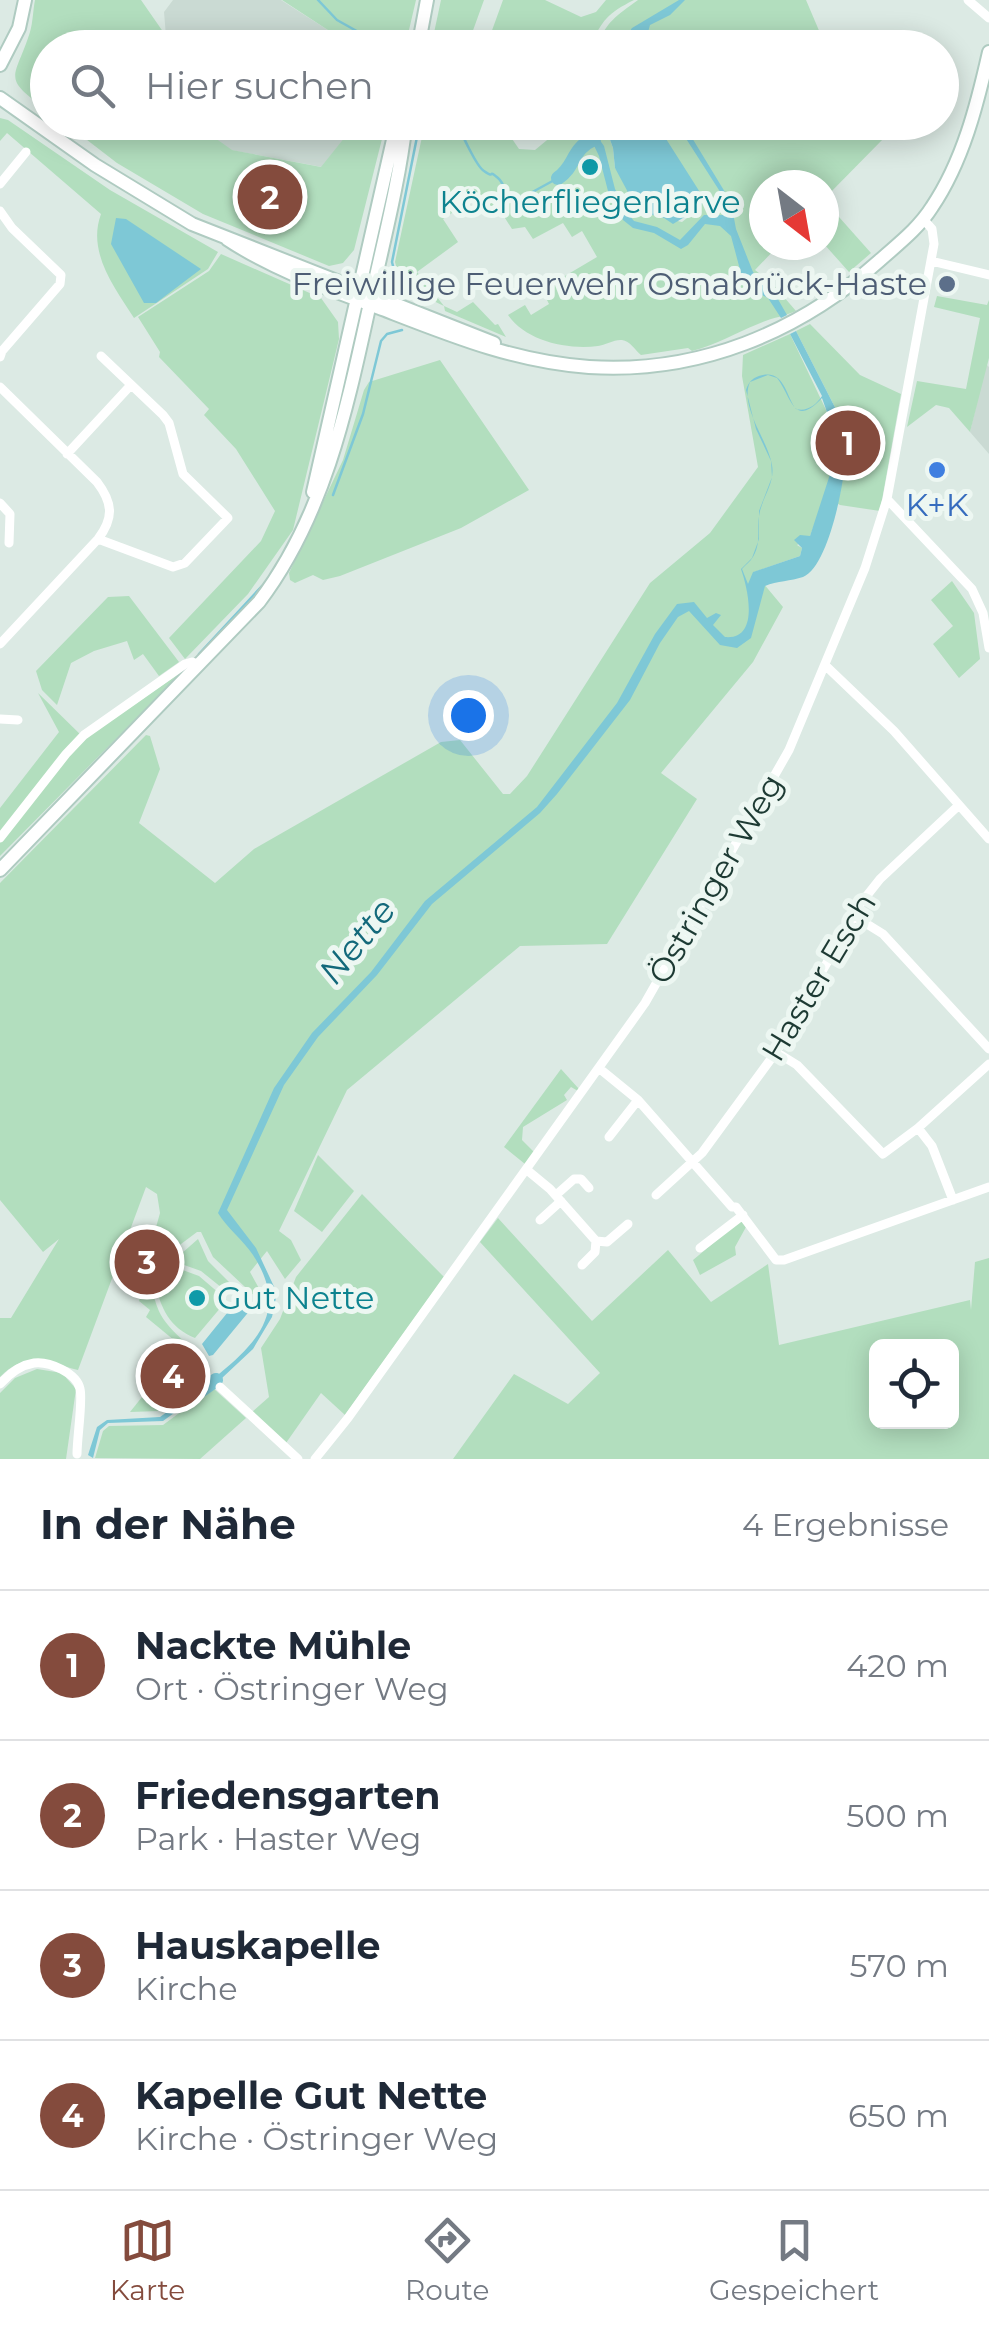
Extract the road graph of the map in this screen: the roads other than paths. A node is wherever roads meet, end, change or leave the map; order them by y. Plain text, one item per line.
1 (26, 0) edge
2 (427, 0) edge
3 (968, 0) edge
4 (989, 18) edge
5 (421, 30) edge
6 (989, 52) edge
7 (0, 65) edge
8 (0, 98) edge
9 (30, 118) edge
10 (63, 140) edge
11 (393, 140) edge
12 (402, 140) edge
13 (26, 152) dead end
14 (0, 184) edge
15 (0, 211) edge
16 (924, 220) junction
17 (931, 262) junction
18 (989, 275) edge
19 (357, 293) junction
20 (371, 299) junction
21 (101, 356) dead end
22 (0, 358) edge
23 (130, 386) junction
24 (0, 387) edge
25 (67, 454) junction
26 (886, 500) junction
27 (0, 503) edge
28 (307, 519) junction
29 (98, 539) junction
30 (9, 543) dead end
31 (0, 644) edge
32 (989, 648) edge
33 (199, 665) junction
34 (826, 666) junction
35 (0, 718) edge
36 (18, 720) dead end
37 (958, 806) junction
38 (0, 838) edge
39 (989, 839) edge
40 (0, 870) edge
41 (854, 916) junction
42 (989, 1049) edge
43 (776, 1052) junction
44 (989, 1064) edge
45 (600, 1069) junction
46 (638, 1100) junction
47 (918, 1128) junction
48 (608, 1137) dead end
49 (694, 1162) junction
50 (527, 1170) junction
51 (989, 1187) edge
52 (589, 1188) dead end
53 (656, 1195) dead end
54 (559, 1198) junction
55 (953, 1200) junction
56 (743, 1215) junction
57 (540, 1220) dead end
58 (628, 1224) dead end
59 (596, 1241) junction
60 (700, 1248) dead end
61 (582, 1265) dead end
62 (0, 1384) edge
63 (220, 1387) dead end
64 (80, 1457) edge
65 (298, 1459) edge
66 (315, 1459) edge

1 - 7 main road
2 - 5 main road
3 - 4 street
6 - 16 main road
8 - 9 main road
10 - 19 main road
11 - 19 main road
12 - 20 main road
13 - 14 street
15 - 22 street
16 - 17 street, Östringer Weg
16 - 20 main road
17 - 18 street
17 - 26 street, Östringer Weg
19 - 20 main road
19 - 28 main road
20 - 28 main road
21 - 23 street
23 - 25 street
23 - 29 street
24 - 25 street
25 - 29 street
26 - 32 street
26 - 34 street, Östringer Weg
27 - 30 street
28 - 33 main road
29 - 31 street
33 - 38 street
33 - 40 main road
34 - 37 street
34 - 45 street, Östringer Weg
35 - 36 street
37 - 39 street
37 - 41 street, Haster Esch
41 - 42 street
41 - 43 street, Haster Esch
43 - 47 street
43 - 49 street, Haster Esch
44 - 47 street
45 - 46 street
45 - 50 street, Östringer Weg
46 - 48 street
46 - 49 street
47 - 55 street
49 - 53 street, Haster Esch
49 - 56 street
50 - 54 street
50 - 66 street, Östringer Weg
51 - 55 street
52 - 54 street
54 - 57 street
54 - 59 street
55 - 56 street
56 - 60 street
58 - 59 street
59 - 61 street
62 - 64 street
63 - 65 street

